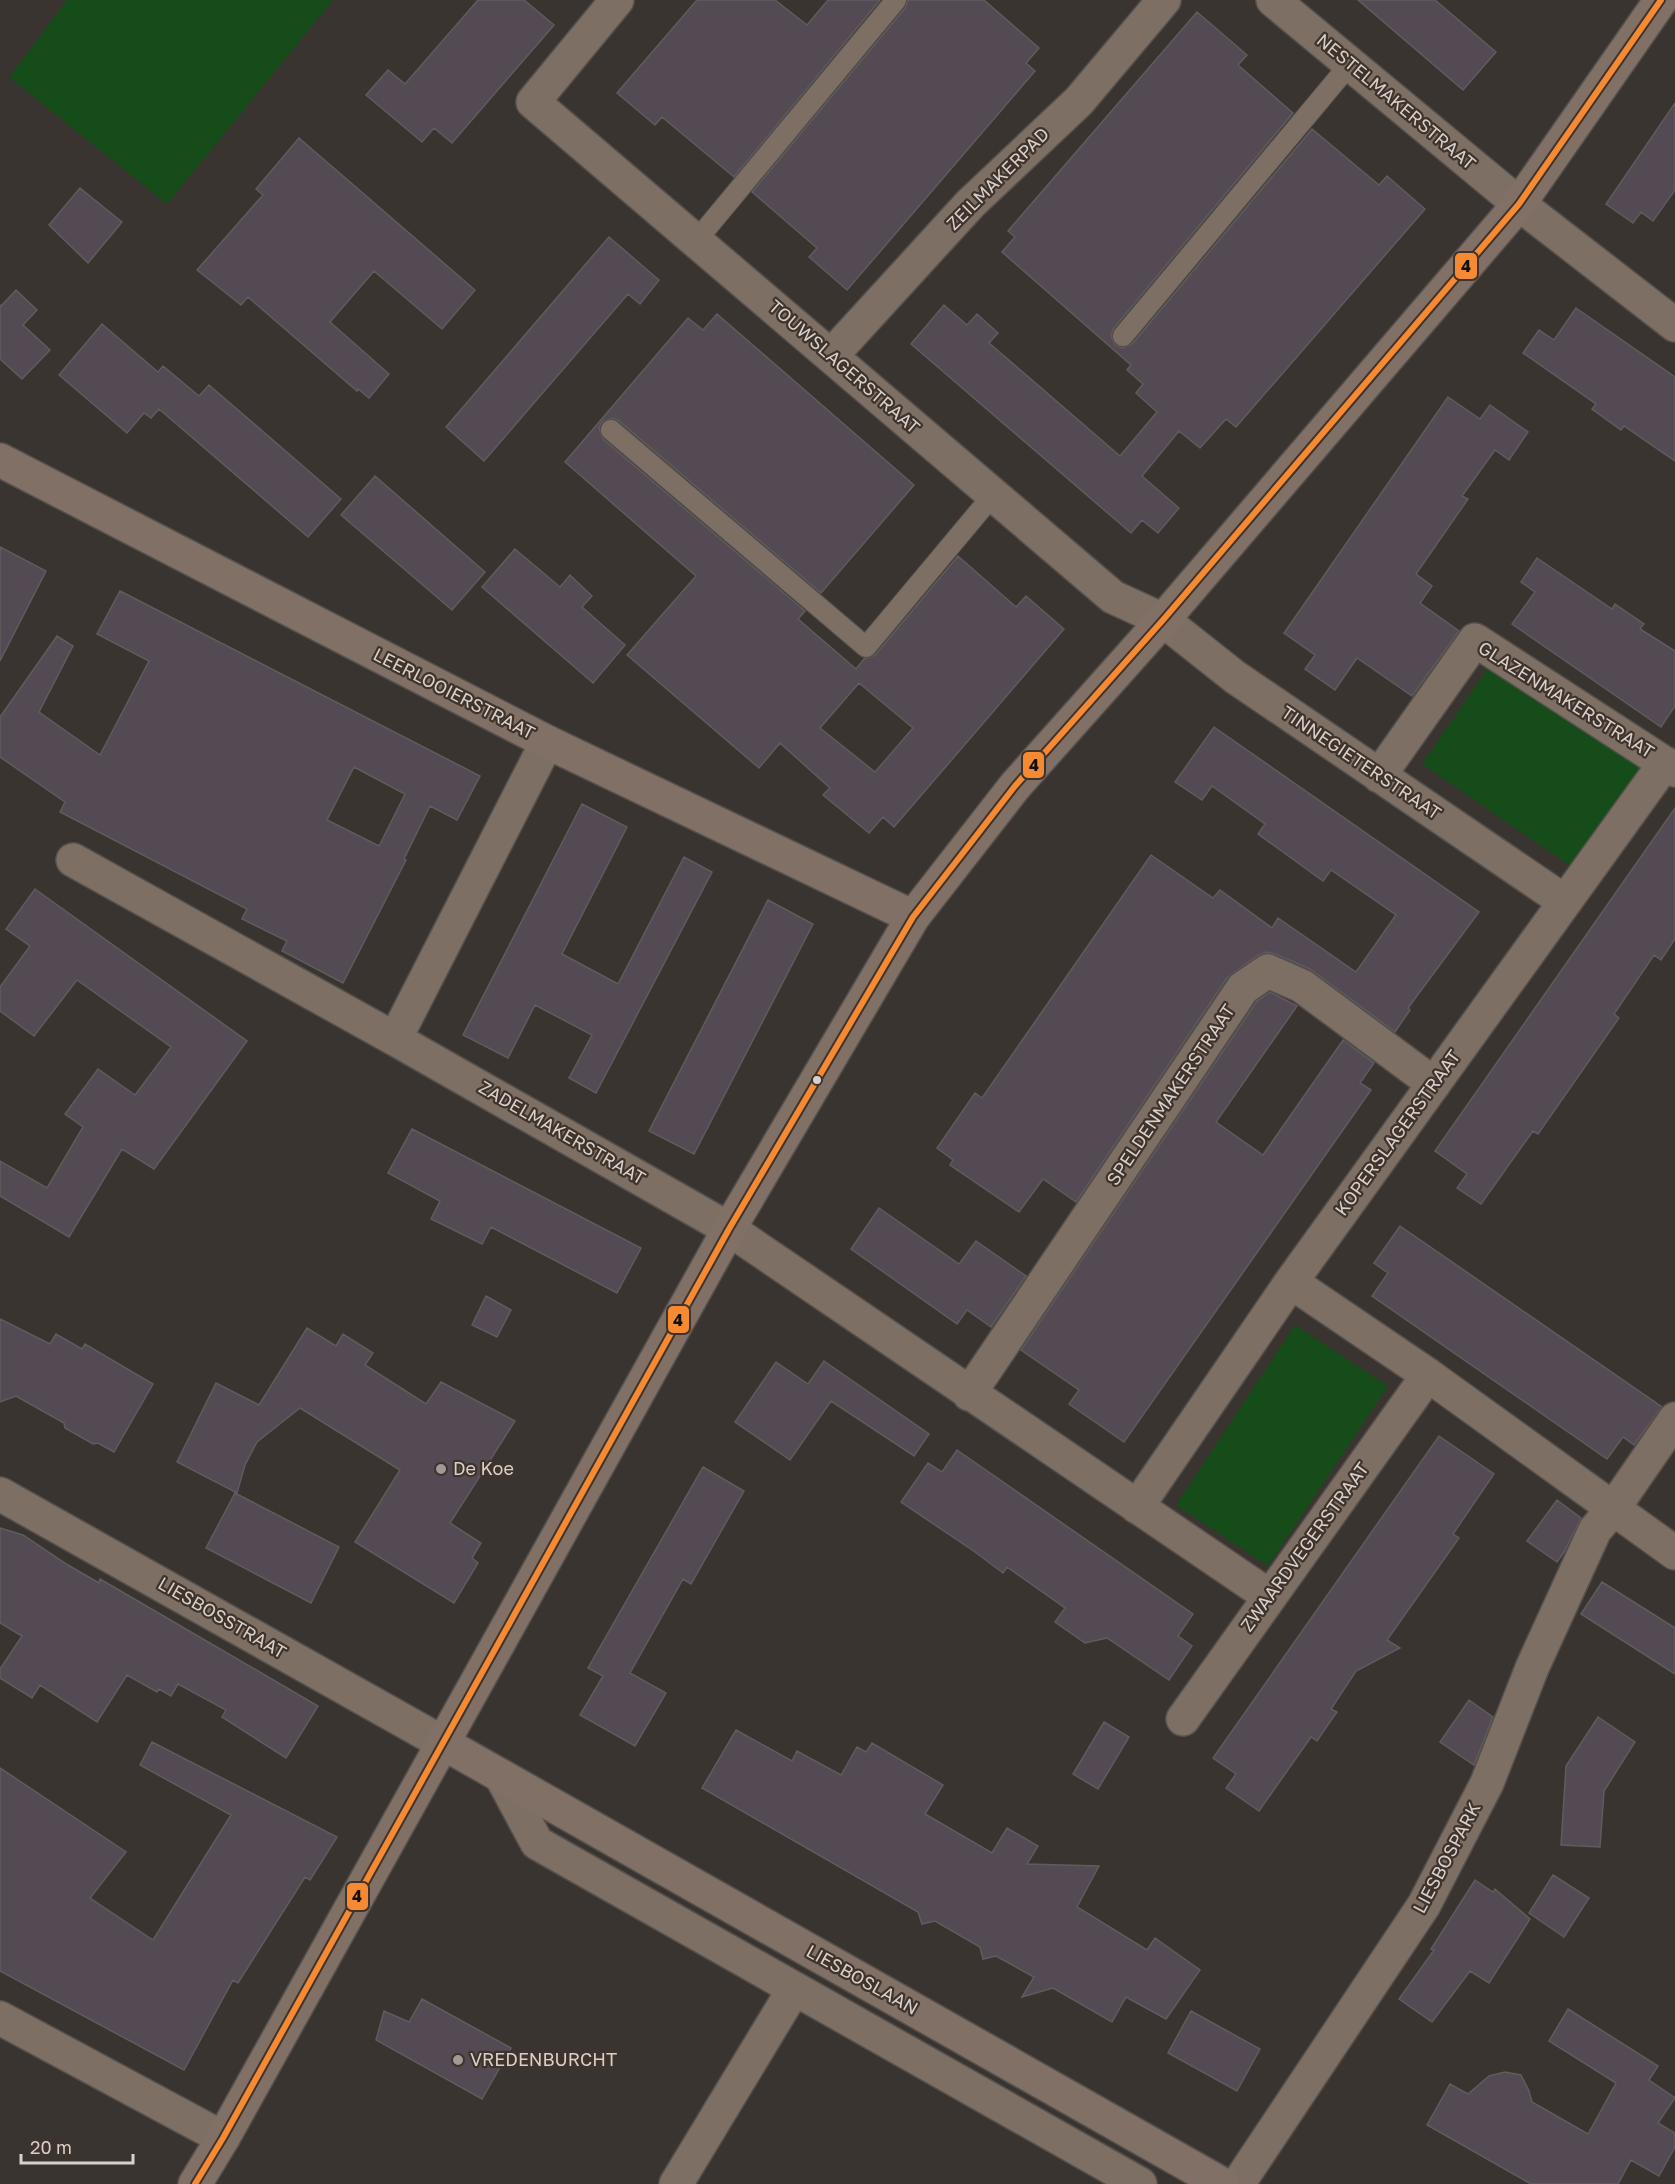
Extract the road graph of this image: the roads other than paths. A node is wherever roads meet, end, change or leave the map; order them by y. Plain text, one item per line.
1 (617, 0) edge
2 (896, 0) edge
3 (1164, 0) edge
4 (1274, 0) edge
5 (1661, 0) edge
6 (1350, 64) junction
7 (1519, 204) junction
8 (696, 241) junction
9 (1675, 325) edge
10 (1123, 336) dead end
11 (831, 356) junction
12 (611, 430) dead end
13 (0, 460) edge
14 (993, 495) junction
15 (1163, 620) junction
16 (547, 742) junction
17 (1670, 766) edge
18 (1379, 776) junction
19 (73, 860) dead end
20 (1564, 901) junction
21 (913, 917) junction
22 (395, 1039) junction
23 (1434, 1084) junction
24 (729, 1229) junction
25 (1291, 1282) junction
26 (1428, 1375) junction
27 (969, 1394) junction
28 (1675, 1419) edge
29 (0, 1494) edge
30 (1137, 1507) junction
31 (1612, 1509) junction
32 (1675, 1553) edge
33 (1269, 1596) junction
34 (1183, 1719) dead end
35 (443, 1743) junction
36 (501, 1776) junction
37 (794, 1989) junction
38 (0, 2018) edge
39 (223, 2138) junction
40 (195, 2184) edge
41 (676, 2184) edge
42 (1140, 2184) edge
43 (1222, 2184) edge
44 (1238, 2184) edge

1 - 8 street, TOUWSLAGERSTRAAT
2 - 8 lane
3 - 11 street, ZEILMAKERPAD
4 - 6 street, NESTELMAKERSTRAAT
5 - 7 street
6 - 7 street, NESTELMAKERSTRAAT
6 - 10 lane
7 - 9 street, NESTELMAKERSTRAAT
7 - 15 street
8 - 11 street, TOUWSLAGERSTRAAT
11 - 14 street, TOUWSLAGERSTRAAT
12 - 14 lane
13 - 16 street, LEERLOOIERSTRAAT
14 - 15 street, TOUWSLAGERSTRAAT
15 - 18 street, TINNEGIETERSTRAAT
15 - 21 street
16 - 21 street, LEERLOOIERSTRAAT
16 - 22 street
17 - 18 street, GLAZENMAKERSTRAAT
17 - 20 street, KOPERSLAGERSTRAAT
18 - 20 street, TINNEGIETERSTRAAT
19 - 22 street, ZADELMAKERSTRAAT
20 - 23 street, KOPERSLAGERSTRAAT
21 - 24 street
22 - 24 street, ZADELMAKERSTRAAT
23 - 25 street, KOPERSLAGERSTRAAT
23 - 27 street, SPELDENMAKERSTRAAT
24 - 27 street
24 - 35 street
25 - 26 street
25 - 30 street, KOPERSLAGERSTRAAT
26 - 31 street
26 - 33 street, ZWAARDVEGERSTRAAT
27 - 30 street
28 - 31 street, LIESBOSPARK
29 - 35 street, LIESBOSSTRAAT
30 - 33 street
31 - 32 street
31 - 44 street, LIESBOSPARK
33 - 34 street, ZWAARDVEGERSTRAAT
35 - 36 street, LIESBOSLAAN
35 - 39 street
36 - 37 street
36 - 43 street, LIESBOSLAAN
37 - 41 street
37 - 42 street
38 - 39 street
39 - 40 street

